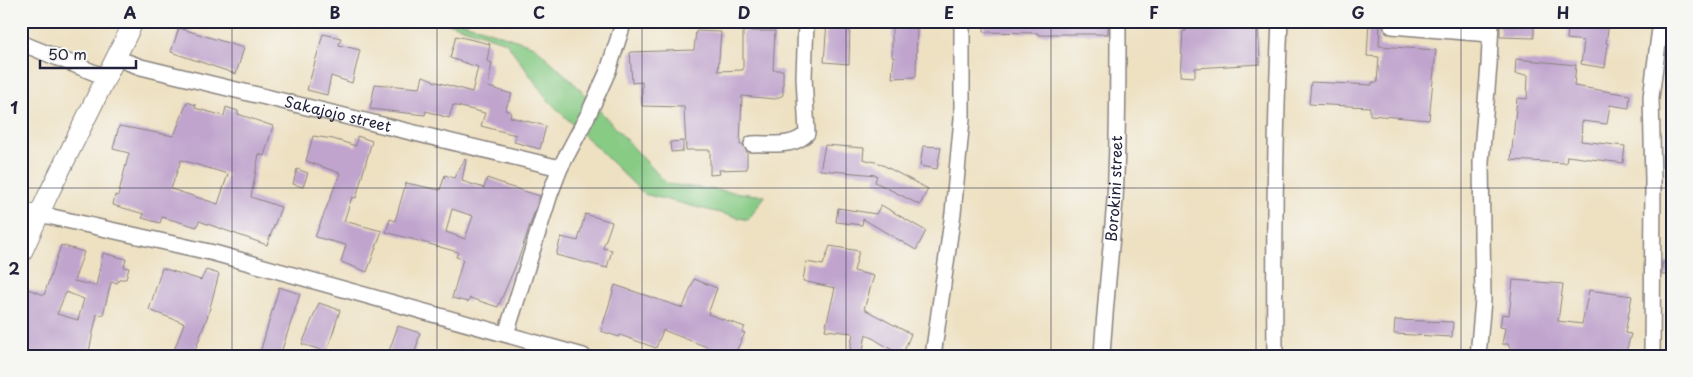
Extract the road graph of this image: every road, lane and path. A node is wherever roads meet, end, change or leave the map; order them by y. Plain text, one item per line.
1 (134, 21) edge
2 (624, 21) edge
3 (806, 21) edge
4 (962, 21) edge
5 (1118, 21) edge
6 (1280, 21) edge
7 (1661, 21) edge
8 (1392, 26) dead end
9 (1490, 28) edge
10 (21, 43) edge
11 (116, 58) junction
12 (105, 77) junction
13 (752, 144) dead end
14 (560, 168) junction
15 (21, 210) edge
16 (40, 214) junction
17 (21, 255) edge
18 (506, 334) junction
19 (583, 356) edge
20 (933, 356) edge
21 (1102, 356) edge
22 (1275, 356) edge
23 (1478, 356) edge
24 (1652, 356) edge

1 - 11 street
2 - 14 street
3 - 13 street
4 - 20 street
5 - 21 street, Borokini street
6 - 22 street
7 - 24 street
8 - 9 street
9 - 23 street
10 - 12 street
11 - 12 street
11 - 14 street, Sakajojo street
12 - 16 street
14 - 18 street
15 - 16 street
16 - 17 street
16 - 18 street
18 - 19 street

